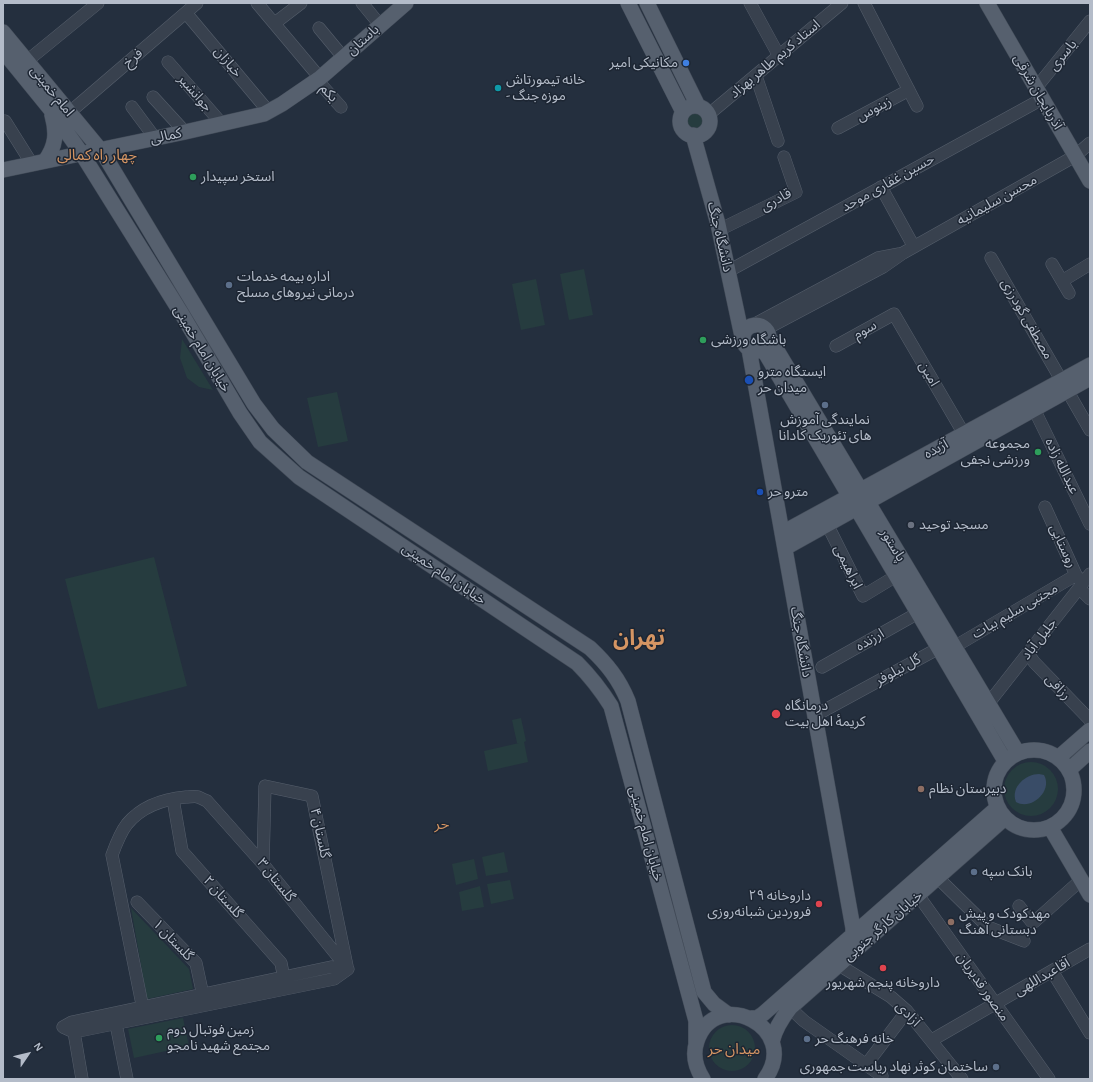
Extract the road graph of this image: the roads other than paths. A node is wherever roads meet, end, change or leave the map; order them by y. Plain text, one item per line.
1 (98, 3) edge
2 (197, 3) edge
3 (257, 3) edge
4 (301, 3) edge
5 (362, 3) edge
6 (406, 3) edge
7 (628, 3) edge
8 (647, 3) edge
9 (750, 3) edge
10 (864, 3) edge
11 (987, 3) edge
12 (835, 5) edge
13 (186, 13) junction
14 (1090, 21) edge
15 (275, 23) junction
16 (380, 25) junction
17 (319, 28) dead end
18 (3, 32) edge
19 (3, 52) edge
20 (779, 56) junction
21 (343, 57) junction
22 (28, 61) junction
23 (168, 62) dead end
24 (756, 76) junction
25 (318, 79) junction
26 (909, 90) junction
27 (1039, 94) junction
28 (153, 97) dead end
29 (917, 106) dead end
30 (132, 107) dead end
31 (341, 107) dead end
32 (50, 110) junction
33 (703, 111) junction
34 (70, 112) junction
35 (269, 112) junction
36 (683, 112) junction
37 (5, 121) dead end
38 (222, 124) junction
39 (838, 128) dead end
40 (185, 132) junction
41 (696, 135) junction
42 (154, 138) junction
43 (778, 140) dead end
44 (1090, 143) edge
45 (100, 150) junction
46 (82, 154) junction
47 (1075, 156) junction
48 (784, 157) dead end
49 (39, 163) junction
50 (3, 170) edge
51 (1090, 181) edge
52 (881, 187) junction
53 (725, 227) junction
54 (914, 247) junction
55 (991, 258) dead end
56 (1052, 264) dead end
57 (1090, 264) edge
58 (734, 268) junction
59 (1062, 281) junction
60 (1069, 293) dead end
61 (894, 314) joint
62 (757, 338) junction
63 (836, 346) dead end
64 (1090, 365) edge
65 (1090, 378) edge
66 (1065, 385) junction
67 (254, 404) junction
68 (1034, 409) junction
69 (240, 413) junction
70 (1090, 430) edge
71 (964, 434) junction
72 (858, 499) junction
73 (1045, 507) dead end
74 (871, 521) junction
75 (827, 524) junction
76 (1090, 524) edge
77 (783, 540) junction
78 (473, 571) junction
79 (896, 576) junction
80 (1082, 580) edge
81 (461, 586) junction
82 (1090, 599) edge
83 (918, 613) junction
84 (932, 623) junction
85 (954, 647) junction
86 (939, 648) junction
87 (1028, 653) junction
88 (822, 667) dead end
89 (988, 704) junction
90 (814, 716) junction
91 (1090, 720) edge
92 (1090, 730) edge
93 (1090, 751) edge
94 (1018, 753) junction
95 (1058, 758) junction
96 (1005, 761) junction
97 (1069, 770) junction
98 (173, 798) junction
99 (1001, 813) junction
100 (1054, 825) junction
101 (263, 864) junction
102 (938, 878) junction
103 (1085, 878) edge
104 (918, 895) junction
105 (1090, 895) edge
106 (138, 902) dead end
107 (1019, 906) dead end
108 (853, 935) junction
109 (1024, 941) dead end
110 (1090, 949) edge
111 (839, 965) junction
112 (348, 969) junction
113 (1052, 971) junction
114 (284, 977) junction
115 (286, 989) junction
116 (204, 1000) junction
117 (995, 1004) junction
118 (790, 1008) junction
119 (907, 1011) junction
120 (144, 1012) junction
121 (730, 1015) junction
122 (751, 1018) junction
123 (116, 1024) junction
124 (74, 1032) junction
125 (1090, 1033) edge
126 (932, 1040) junction
127 (772, 1042) junction
128 (696, 1044) junction
129 (866, 1064) junction
130 (882, 1076) dead end
131 (699, 1077) edge
132 (770, 1078) edge
133 (82, 1079) edge
134 (127, 1079) edge
135 (962, 1079) edge
136 (1049, 1079) edge

1 - 22 street
2 - 13 street, فرخ
3 - 15 street, یکم
4 - 15 street
5 - 16 street
6 - 16 main road, باستان
7 - 36 main road
8 - 33 main road
9 - 20 street
10 - 26 street
11 - 27 main road, آذربایجان شرقی
12 - 20 street, استاد کریم طاهر بهزاد
13 - 34 street, فرخ
13 - 35 street, خبازان
14 - 27 street, یاسری
15 - 25 street, یکم
16 - 21 main road, باستان
17 - 21 street
18 - 22 main road, امام خمینی
19 - 32 main road, امام خمینی
20 - 24 street, استاد کریم طاهر بهزاد
21 - 25 main road, باستان
22 - 34 main road, امام خمینی
23 - 38 street, جوانشیر
24 - 33 street, استاد کریم طاهر بهزاد
24 - 43 street
25 - 31 street, یکم
25 - 35 main road, کمالی
26 - 29 street
26 - 39 street, زینوس
27 - 47 main road, آذربایجان شرقی
27 - 52 street, حسین غفاری موحد
28 - 40 street
30 - 42 street
32 - 46 main road, امام خمینی
32 - 49 main road
33 - 36 main road
33 - 41 main road
34 - 45 main road, امام خمینی
35 - 38 main road, کمالی
36 - 41 main road
37 - 49 street
38 - 40 main road, کمالی
40 - 42 main road, کمالی
41 - 53 main road, دانشگاه جنگ
41 - 62 main road, دانشگاه جنگ
42 - 45 main road, کمالی
44 - 47 street, محسن سلیمانیه
45 - 46 main road, کمالی
45 - 67 main road, خیابان امام خمینی
46 - 49 main road, کمالی
46 - 69 main road, خیابان امام خمینی
47 - 51 main road, آذربایجان شرقی
47 - 54 street, محسن سلیمانیه
48 - 53 street, قادری
49 - 50 main road, کمالی
52 - 54 street
52 - 58 street, حسین غفاری موحد
53 - 58 main road, دانشگاه جنگ
54 - 62 street, محسن سلیمانیه
55 - 66 street, مصطفی گودرزی
56 - 59 street
57 - 59 street
58 - 62 main road, دانشگاه جنگ
59 - 60 street
61 - 63 street, سوم
61 - 71 street, امین
62 - 72 main road, پاستور
62 - 77 main road, دانشگاه جنگ
64 - 66 main road, آژیده
65 - 66 main road, آژیده
66 - 68 main road, آژیده
66 - 70 street, مصطفی گودرزی
66 - 71 main road, آژیده
67 - 69 main road
67 - 78 main road, خیابان امام خمینی
68 - 72 main road, آژیده
68 - 76 street, عبدالله زاده
69 - 81 main road, خیابان امام خمینی
71 - 72 main road, آژیده
72 - 74 main road, پاستور
72 - 75 main road, آژیده
72 - 77 main road, آژیده
73 - 80 street, روستایی
74 - 79 main road, پاستور
74 - 84 main road, پاستور
75 - 77 main road, آژیده
75 - 79 street, ابراهیمی
77 - 90 main road, دانشگاه جنگ
78 - 81 main road
78 - 121 main road, خیابان امام خمینی
79 - 83 main road, پاستور
80 - 82 street
80 - 85 street, مجتبی سلیم بیات
80 - 87 street, جلیل آباد
81 - 128 main road, خیابان امام خمینی
83 - 84 main road, پاستور
83 - 88 street, ارزنده
84 - 85 main road, پاستور
84 - 86 main road, پاستور
85 - 89 main road, پاستور
86 - 90 street, گل نیلوفر
86 - 96 main road, پاستور
87 - 89 street, جلیل آباد
87 - 91 street, رزاقی
89 - 94 main road, پاستور
90 - 108 main road, دانشگاه جنگ
92 - 95 main road
93 - 97 main road
94 - 95 main road
94 - 96 main road
95 - 97 main road
96 - 99 main road
97 - 100 main road
98 - 101 street, گلستان ۳
98 - 114 street, گلستان ۲
98 - 120 street
99 - 100 main road
99 - 102 main road, خیابان کارگر جنوبی
99 - 108 main road, خیابان کارگر جنوبی
100 - 103 main road
101 - 112 street, گلستان ۳
101 - 112 street, گلستان ۴
102 - 104 main road, خیابان کارگر جنوبی
102 - 109 street
103 - 105 main road
103 - 107 street
104 - 111 main road, خیابان کارگر جنوبی
104 - 117 street, منصور قدیریان
106 - 116 street, گلستان ۱
108 - 122 main road, خیابان کارگر جنوبی
110 - 113 street, آقاعبداللهی
111 - 118 main road, خیابان کارگر جنوبی
111 - 119 street, آزادی
112 - 114 street
112 - 115 street
113 - 117 street, آقاعبداللهی
113 - 125 street
114 - 115 street, گلستان ۲
114 - 116 street
115 - 116 street
116 - 120 street
117 - 126 street, آقاعبداللهی
117 - 136 street, منصور قدیریان
118 - 127 main road, خیابان کارگر جنوبی
118 - 129 street
119 - 126 street, آزادی
119 - 129 street
120 - 123 street
120 - 124 street
121 - 122 main road
121 - 128 main road
122 - 127 main road
123 - 124 street
123 - 134 street
124 - 133 street
126 - 135 street, آزادی
127 - 132 main road
128 - 131 main road
129 - 130 street

